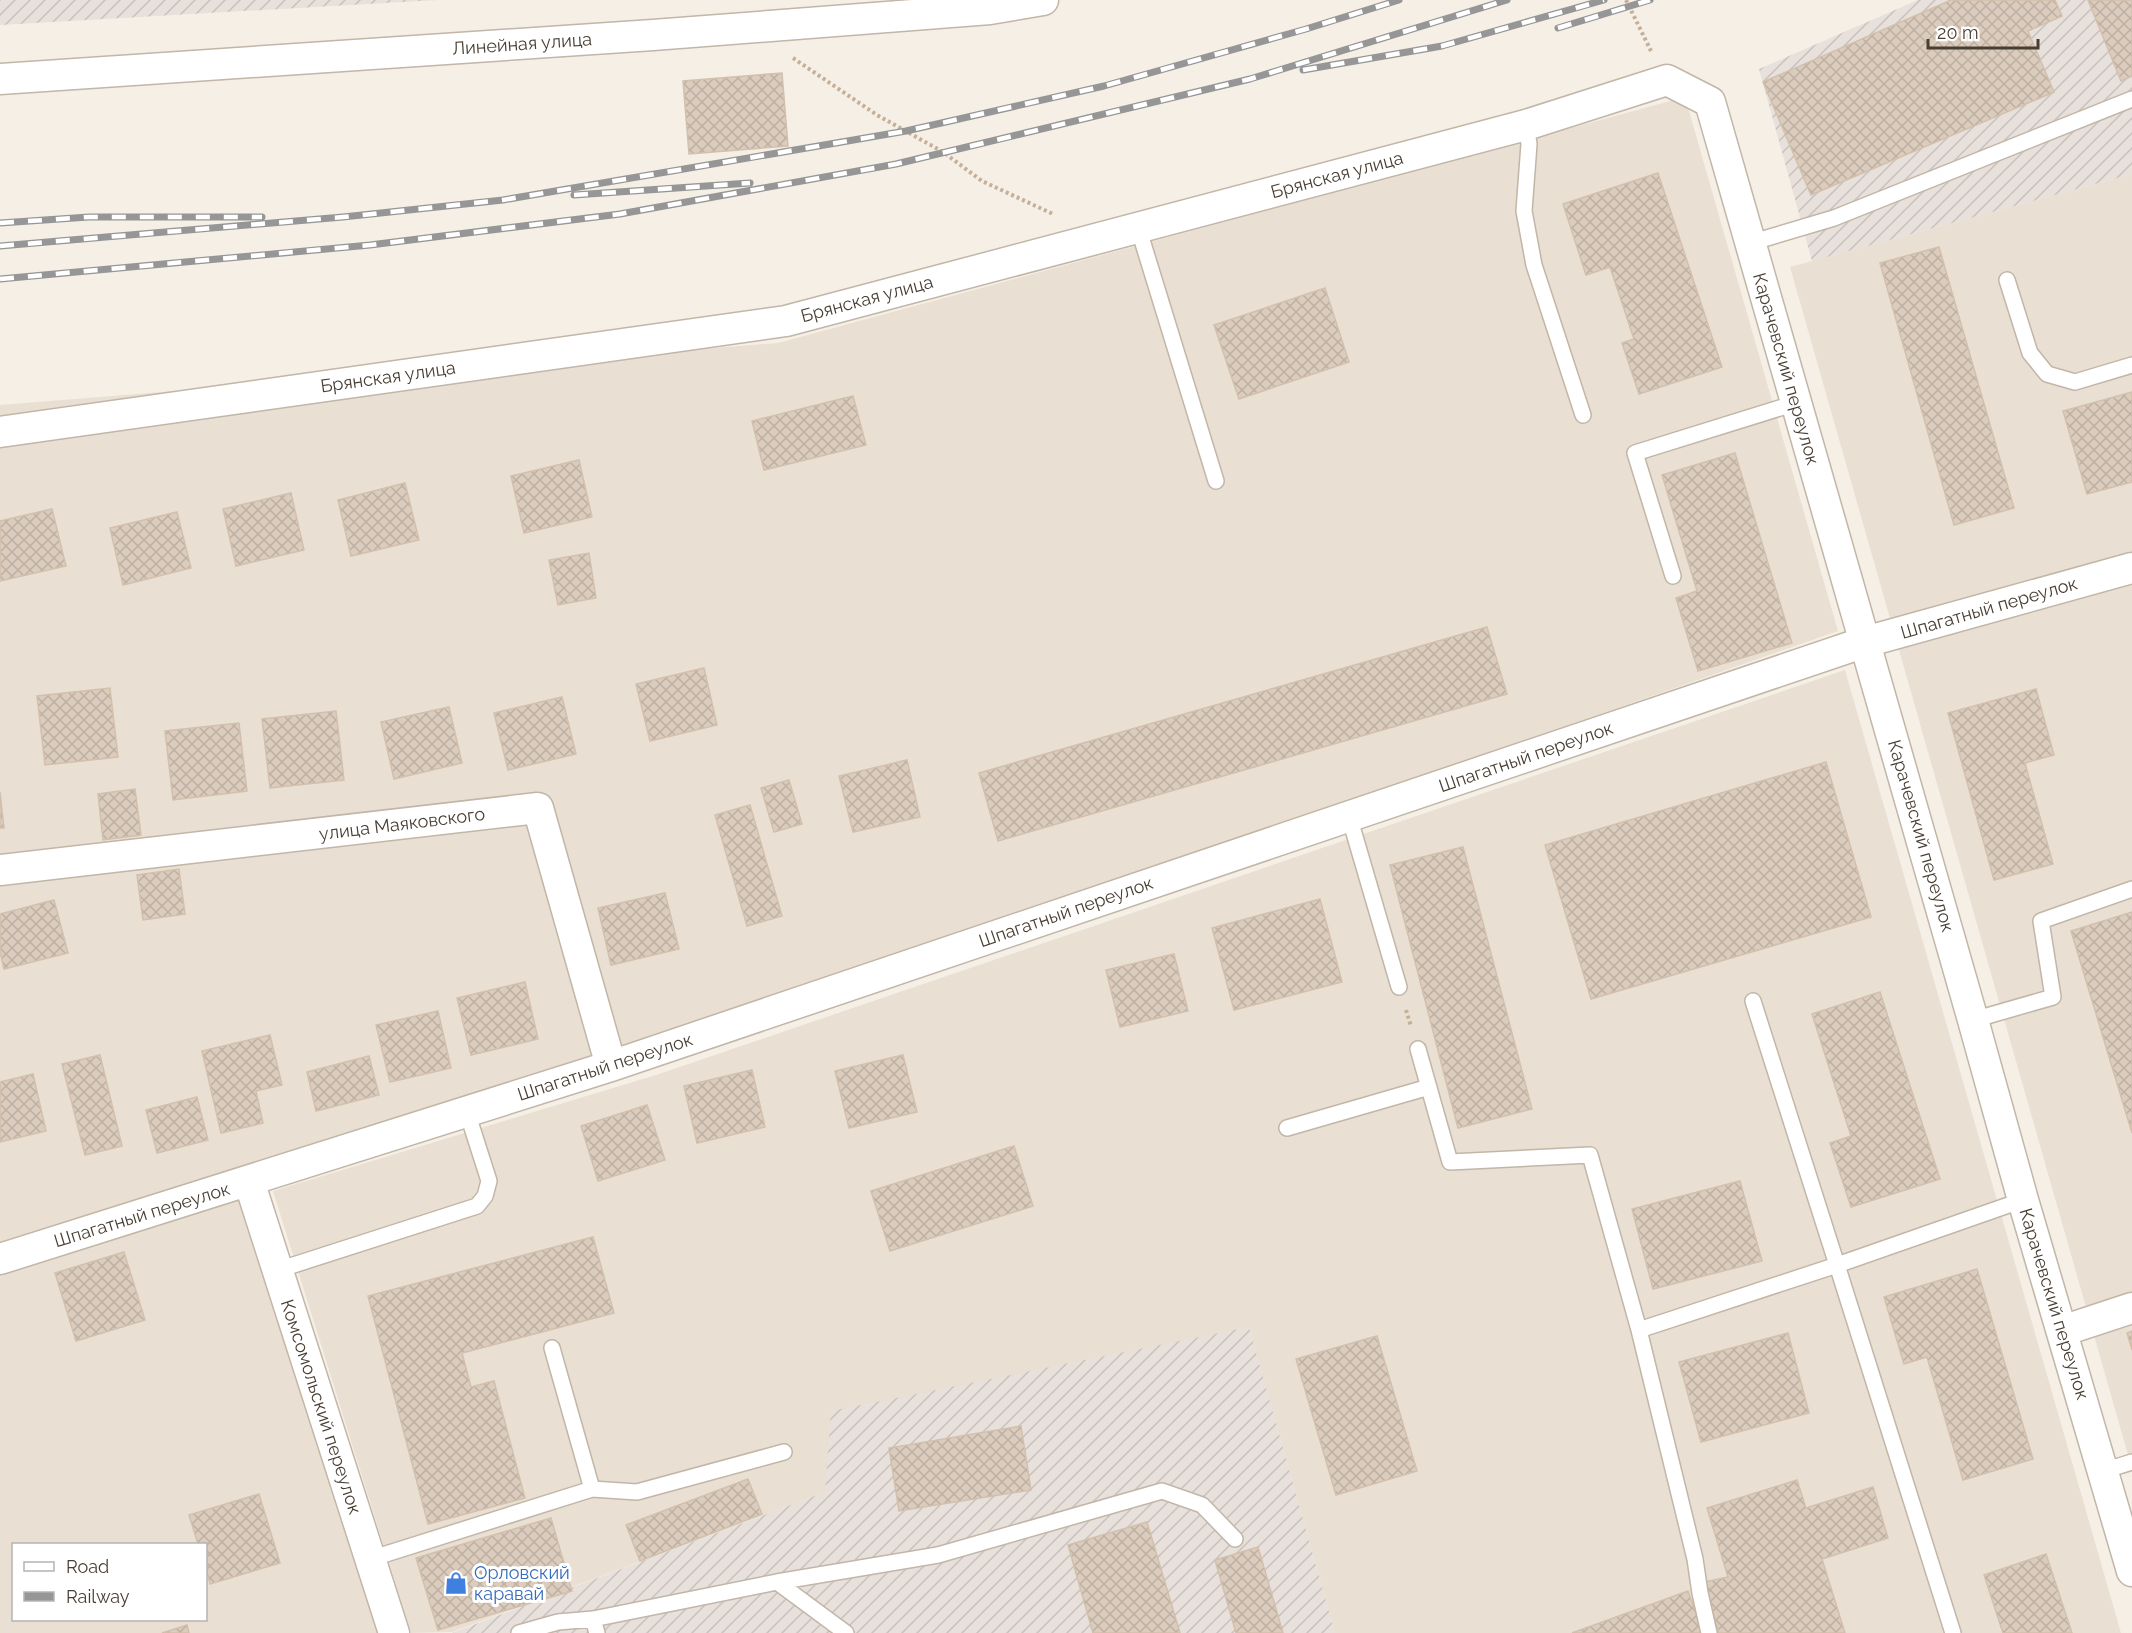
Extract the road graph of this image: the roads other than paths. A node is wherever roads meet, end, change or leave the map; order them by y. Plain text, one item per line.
1 (1043, 0) edge
2 (0, 79) edge
3 (1667, 80) joint
4 (2132, 99) edge
5 (1526, 125) junction
6 (1138, 227) junction
7 (1750, 243) junction
8 (2007, 280) dead end
9 (2132, 365) edge
10 (1796, 403) junction
11 (1583, 415) dead end
12 (0, 432) edge
13 (1216, 481) dead end
14 (2132, 568) edge
15 (1673, 576) dead end
16 (1865, 642) junction
17 (1349, 816) junction
18 (0, 870) edge
19 (2132, 889) edge
20 (1399, 987) road end
21 (1753, 1001) dead end
22 (1973, 1020) junction
23 (1419, 1049) road end
24 (611, 1066) junction
25 (1429, 1087) junction
26 (467, 1112) junction
27 (1287, 1128) dead end
28 (249, 1181) junction
29 (2023, 1200) junction
30 (0, 1259) edge
31 (1837, 1265) junction
32 (278, 1270) junction
33 (2132, 1308) edge
34 (1639, 1330) junction
35 (2062, 1330) junction
36 (552, 1348) dead end
37 (784, 1452) dead end
38 (2132, 1462) edge
39 (2103, 1470) junction
40 (592, 1489) junction
41 (1234, 1539) dead end
42 (370, 1559) junction
43 (2132, 1571) edge
44 (777, 1582) junction
45 (595, 1626) edge
46 (394, 1633) edge
47 (519, 1633) edge
48 (846, 1633) edge
49 (1709, 1633) edge
50 (1953, 1633) edge

1 - 2 street, Линейная улица
3 - 5 street, Брянская улица
3 - 7 street, Карачевский переулок
4 - 7 lane
5 - 6 street, Брянская улица
5 - 11 lane
6 - 12 street, Брянская улица
6 - 13 lane
7 - 10 street, Карачевский переулок
8 - 9 lane
10 - 15 lane
10 - 16 street, Карачевский переулок
14 - 16 street, Шпагатный переулок
16 - 17 street, Шпагатный переулок
16 - 22 street, Карачевский переулок
17 - 20 lane
17 - 24 street, Шпагатный переулок
18 - 24 street, улица Маяковского
19 - 22 lane
21 - 31 lane
22 - 29 street, Карачевский переулок
23 - 25 lane
24 - 26 street, Шпагатный переулок
25 - 27 lane
25 - 34 lane
26 - 28 street, Шпагатный переулок
26 - 32 lane
28 - 30 street, Шпагатный переулок
28 - 32 street, Комсомольский переулок
29 - 31 lane
29 - 35 street, Карачевский переулок
31 - 34 lane
31 - 50 lane
32 - 42 street, Комсомольский переулок
33 - 35 street
34 - 49 lane
35 - 39 street, Карачевский переулок
36 - 40 lane
37 - 40 lane
38 - 39 lane
39 - 43 street, Карачевский переулок
40 - 42 lane
41 - 44 lane
42 - 46 street, Комсомольский переулок
44 - 45 lane
44 - 48 lane
45 - 47 lane

